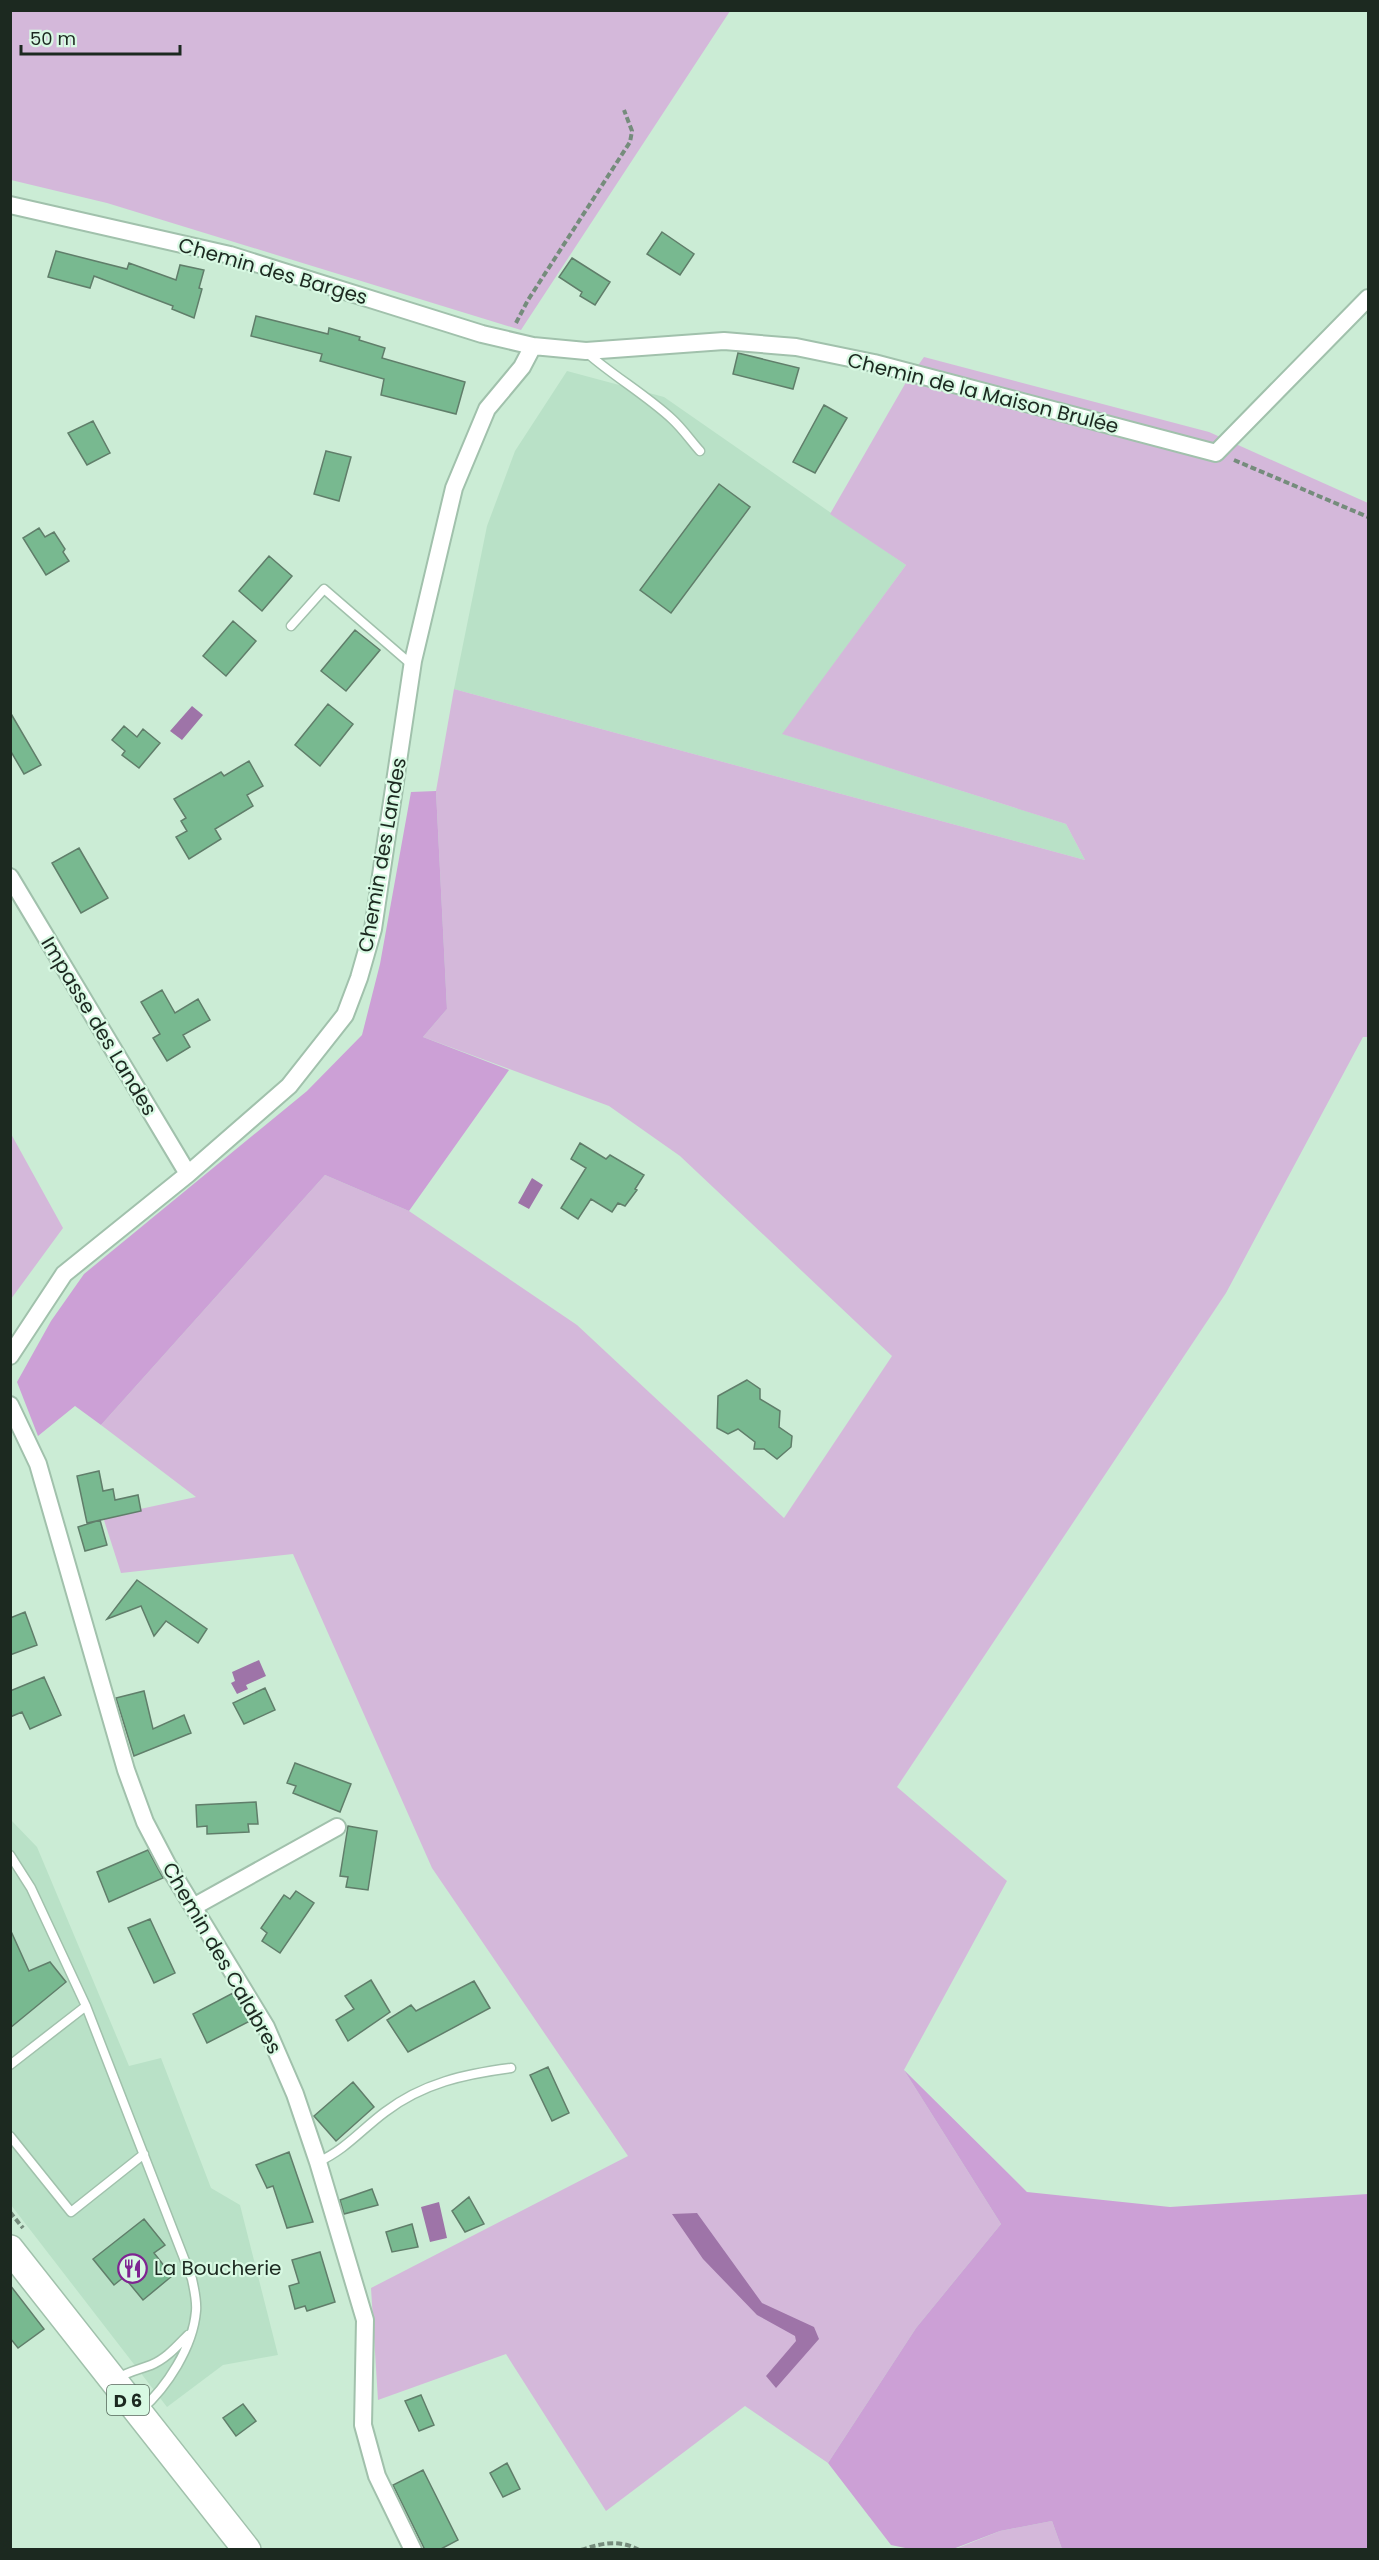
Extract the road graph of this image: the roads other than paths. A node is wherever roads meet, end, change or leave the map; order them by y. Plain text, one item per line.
1 (10, 206) edge
2 (1368, 298) edge
3 (533, 346) junction
4 (585, 351) junction
5 (700, 451) dead end
6 (291, 626) dead end
7 (413, 665) junction
8 (10, 877) edge
9 (188, 1174) junction
10 (10, 1356) edge
11 (10, 1406) edge
12 (337, 1827) dead end
13 (10, 1855) edge
14 (195, 1906) junction
15 (86, 2006) junction
16 (10, 2065) edge
17 (511, 2068) dead end
18 (10, 2136) edge
19 (144, 2154) junction
20 (318, 2162) junction
21 (10, 2248) edge
22 (192, 2330) junction
23 (113, 2381) junction
24 (138, 2413) junction
25 (247, 2550) edge
26 (413, 2550) edge

1 - 3 street, Chemin des Barges
2 - 4 street, Chemin de la Maison Brulée
3 - 4 street, Chemin de la Maison Brulée
3 - 7 street, Chemin des Landes
4 - 5 lane
6 - 7 lane
7 - 9 street, Chemin des Landes
8 - 9 street, Impasse des Landes
9 - 10 street, Chemin des Landes
11 - 14 street, Chemin des Calabres
12 - 14 street
13 - 15 lane
14 - 20 street, Chemin des Calabres
15 - 16 lane
15 - 19 lane
17 - 20 lane
18 - 19 lane
19 - 22 lane
20 - 26 street, Chemin des Calabres
21 - 23 main road, D 6
22 - 23 lane
22 - 24 lane
23 - 24 main road, D 6
24 - 25 main road, D 6

